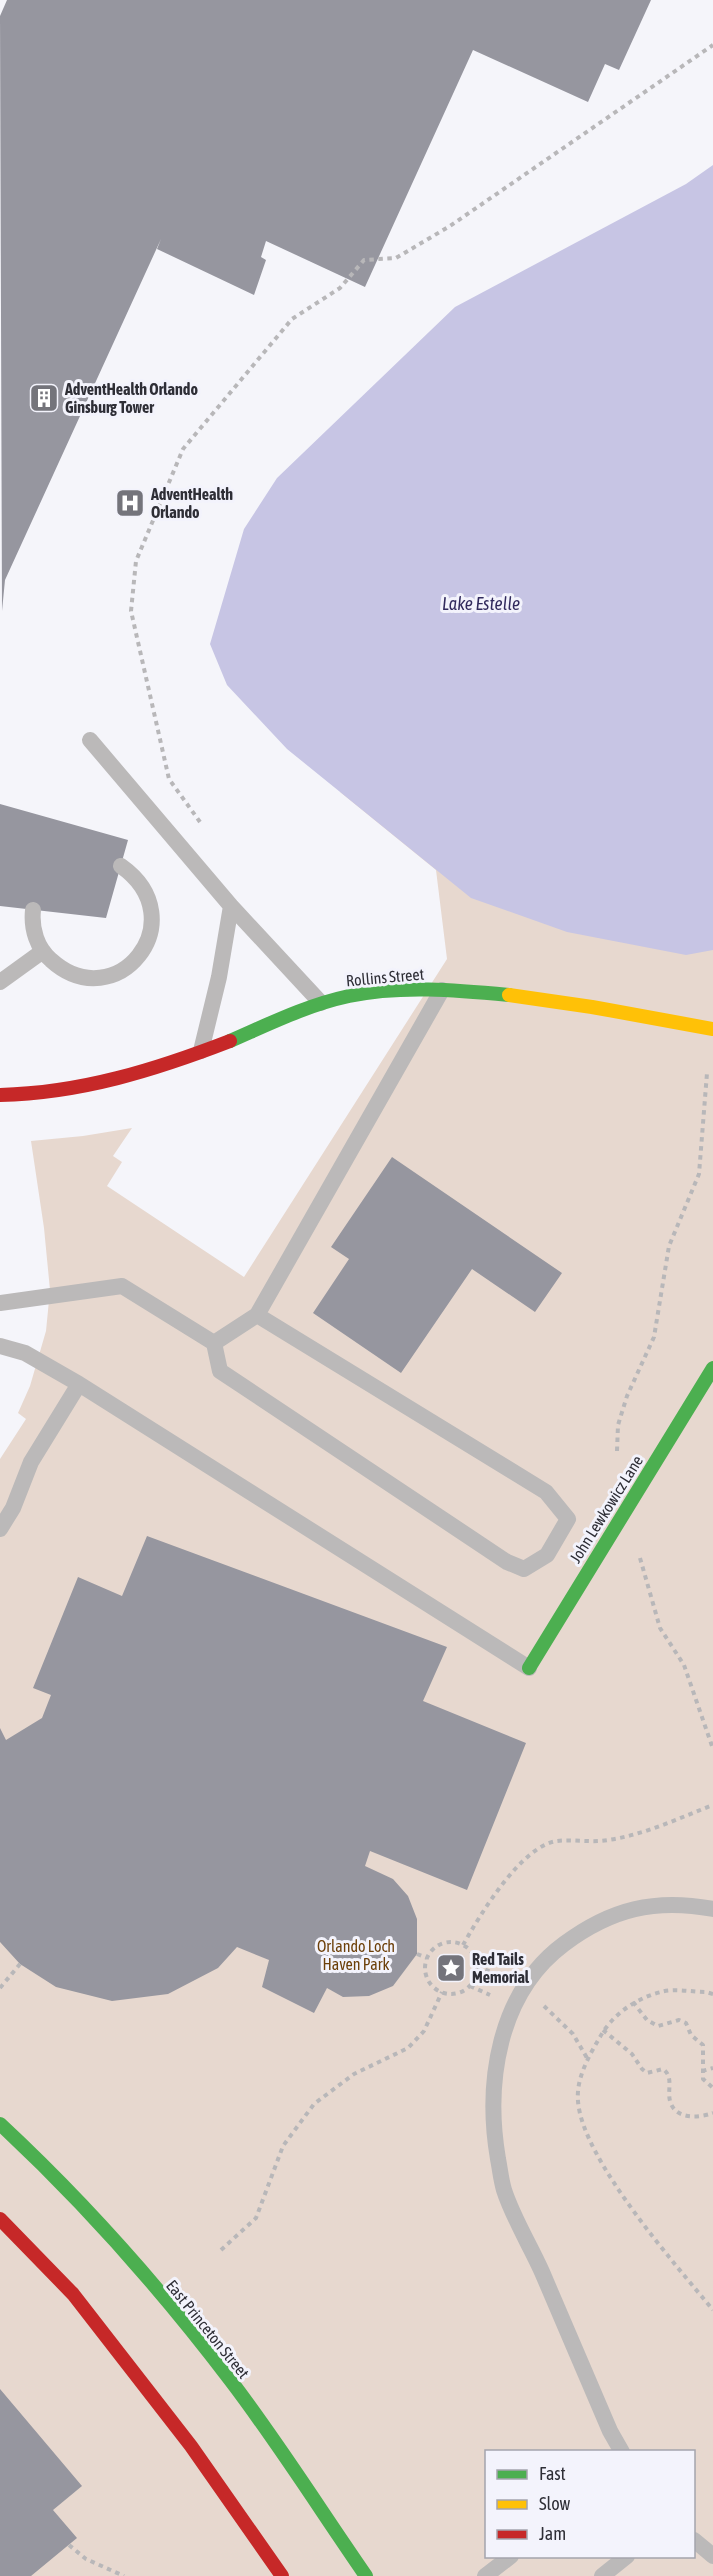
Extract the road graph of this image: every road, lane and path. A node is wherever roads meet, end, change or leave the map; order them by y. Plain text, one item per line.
1 (713, 45) edge
2 (90, 740) dead end
3 (206, 828) dead end
4 (121, 866) dead end
5 (231, 906) junction
6 (33, 910) dead end
7 (42, 951) junction
8 (0, 982) edge
9 (442, 990) junction
10 (321, 1003) junction
11 (713, 1029) edge
12 (201, 1051) junction
13 (0, 1095) edge
14 (0, 1303) edge
15 (257, 1315) junction
16 (214, 1343) junction
17 (0, 1346) edge
18 (713, 1368) edge
19 (79, 1384) junction
20 (0, 1529) edge
21 (529, 1668) joint
22 (713, 1805) edge
23 (713, 1909) edge
24 (464, 1945) junction
25 (417, 1954) dead end
26 (427, 1958) junction
27 (20, 1964) dead end
28 (0, 1988) edge
29 (442, 1992) junction
30 (713, 1994) edge
31 (633, 2002) junction
32 (546, 2008) dead end
33 (603, 2030) junction
34 (587, 2058) junction
35 (713, 2068) edge
36 (702, 2071) junction
37 (713, 2088) edge
38 (713, 2113) edge
39 (0, 2124) edge
40 (0, 2219) edge
41 (221, 2250) dead end
42 (713, 2310) edge
43 (621, 2450) edge
44 (695, 2542) edge
45 (69, 2545) dead end
46 (713, 2556) edge
47 (508, 2558) edge
48 (624, 2558) edge
49 (124, 2576) edge
50 (282, 2576) edge
51 (366, 2576) edge
52 (485, 2576) edge
53 (602, 2576) edge

1 - 3 path
2 - 5 lane
4 - 7 lane
5 - 10 lane
5 - 12 lane
6 - 7 lane
7 - 8 lane
9 - 10 street, Rollins Street
9 - 11 street, Rollins Street
9 - 15 lane
10 - 12 street, Rollins Street
12 - 13 street, Rollins Street
14 - 16 lane
15 - 16 lane
15 - 16 lane
17 - 19 lane
18 - 21 street, John Lewkowicz Lane
19 - 20 lane
19 - 21 lane
22 - 24 path
23 - 43 lane
24 - 26 path
24 - 29 path
25 - 26 path
26 - 29 path
27 - 28 path
29 - 41 path
30 - 31 path
31 - 33 path
31 - 36 path
32 - 34 path
33 - 34 path
33 - 38 path
34 - 42 path
35 - 36 path
36 - 37 path
39 - 51 street, East Princeton Street
40 - 50 street
44 - 46 lane
45 - 49 path
47 - 52 lane
48 - 53 lane

